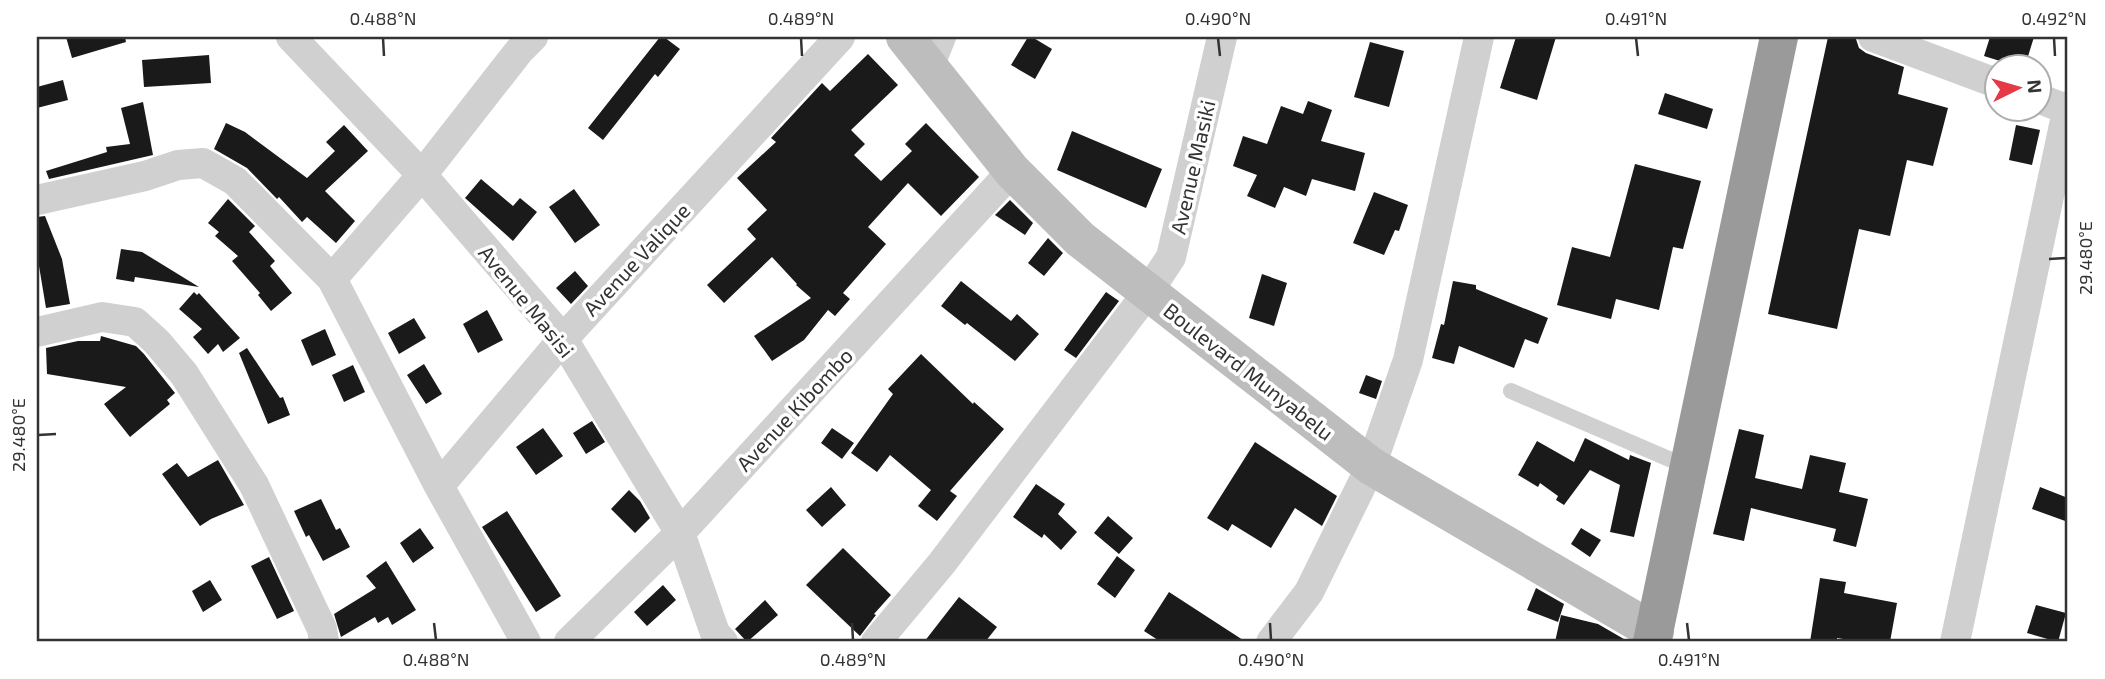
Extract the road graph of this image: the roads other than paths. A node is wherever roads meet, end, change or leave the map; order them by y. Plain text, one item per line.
1 (291, 37) edge
2 (533, 37) edge
3 (840, 37) edge
4 (905, 37) edge
5 (1222, 37) edge
6 (1479, 37) edge
7 (1779, 37) edge
8 (1873, 37) edge
9 (935, 52) edge
10 (1982, 77) edge
11 (2068, 108) edge
12 (1012, 171) junction
13 (422, 175) junction
14 (37, 200) edge
15 (332, 279) junction
16 (1148, 292) junction
17 (37, 332) edge
18 (563, 339) junction
19 (1511, 391) dead end
20 (1371, 466) junction
21 (1690, 468) junction
22 (439, 486) junction
23 (680, 533) junction
24 (1653, 637) edge
25 (324, 642) edge
26 (526, 642) edge
27 (569, 642) edge
28 (723, 642) edge
29 (876, 642) edge
30 (1271, 642) edge
31 (1955, 642) edge

1 - 13 street, Avenue Masisi
2 - 13 street
3 - 18 street, Avenue Valique
4 - 9 street, Boulevard Munyabelu
5 - 16 street, Avenue Masiki
6 - 20 street
7 - 21 highway
8 - 10 street
9 - 12 street, Boulevard Munyabelu
11 - 31 street
12 - 16 street, Boulevard Munyabelu
12 - 23 street, Avenue Kibombo
13 - 15 street
13 - 18 street, Avenue Masisi
14 - 15 street
15 - 22 street
16 - 20 street, Boulevard Munyabelu
16 - 29 street, Avenue Masiki
17 - 25 street
18 - 22 street, Avenue Valique
18 - 23 street, Avenue Masisi
19 - 21 lane
20 - 24 street, Boulevard Munyabelu
20 - 30 street
21 - 24 highway
22 - 26 street
23 - 27 street, Avenue Kibombo
23 - 28 street, Avenue Masisi

